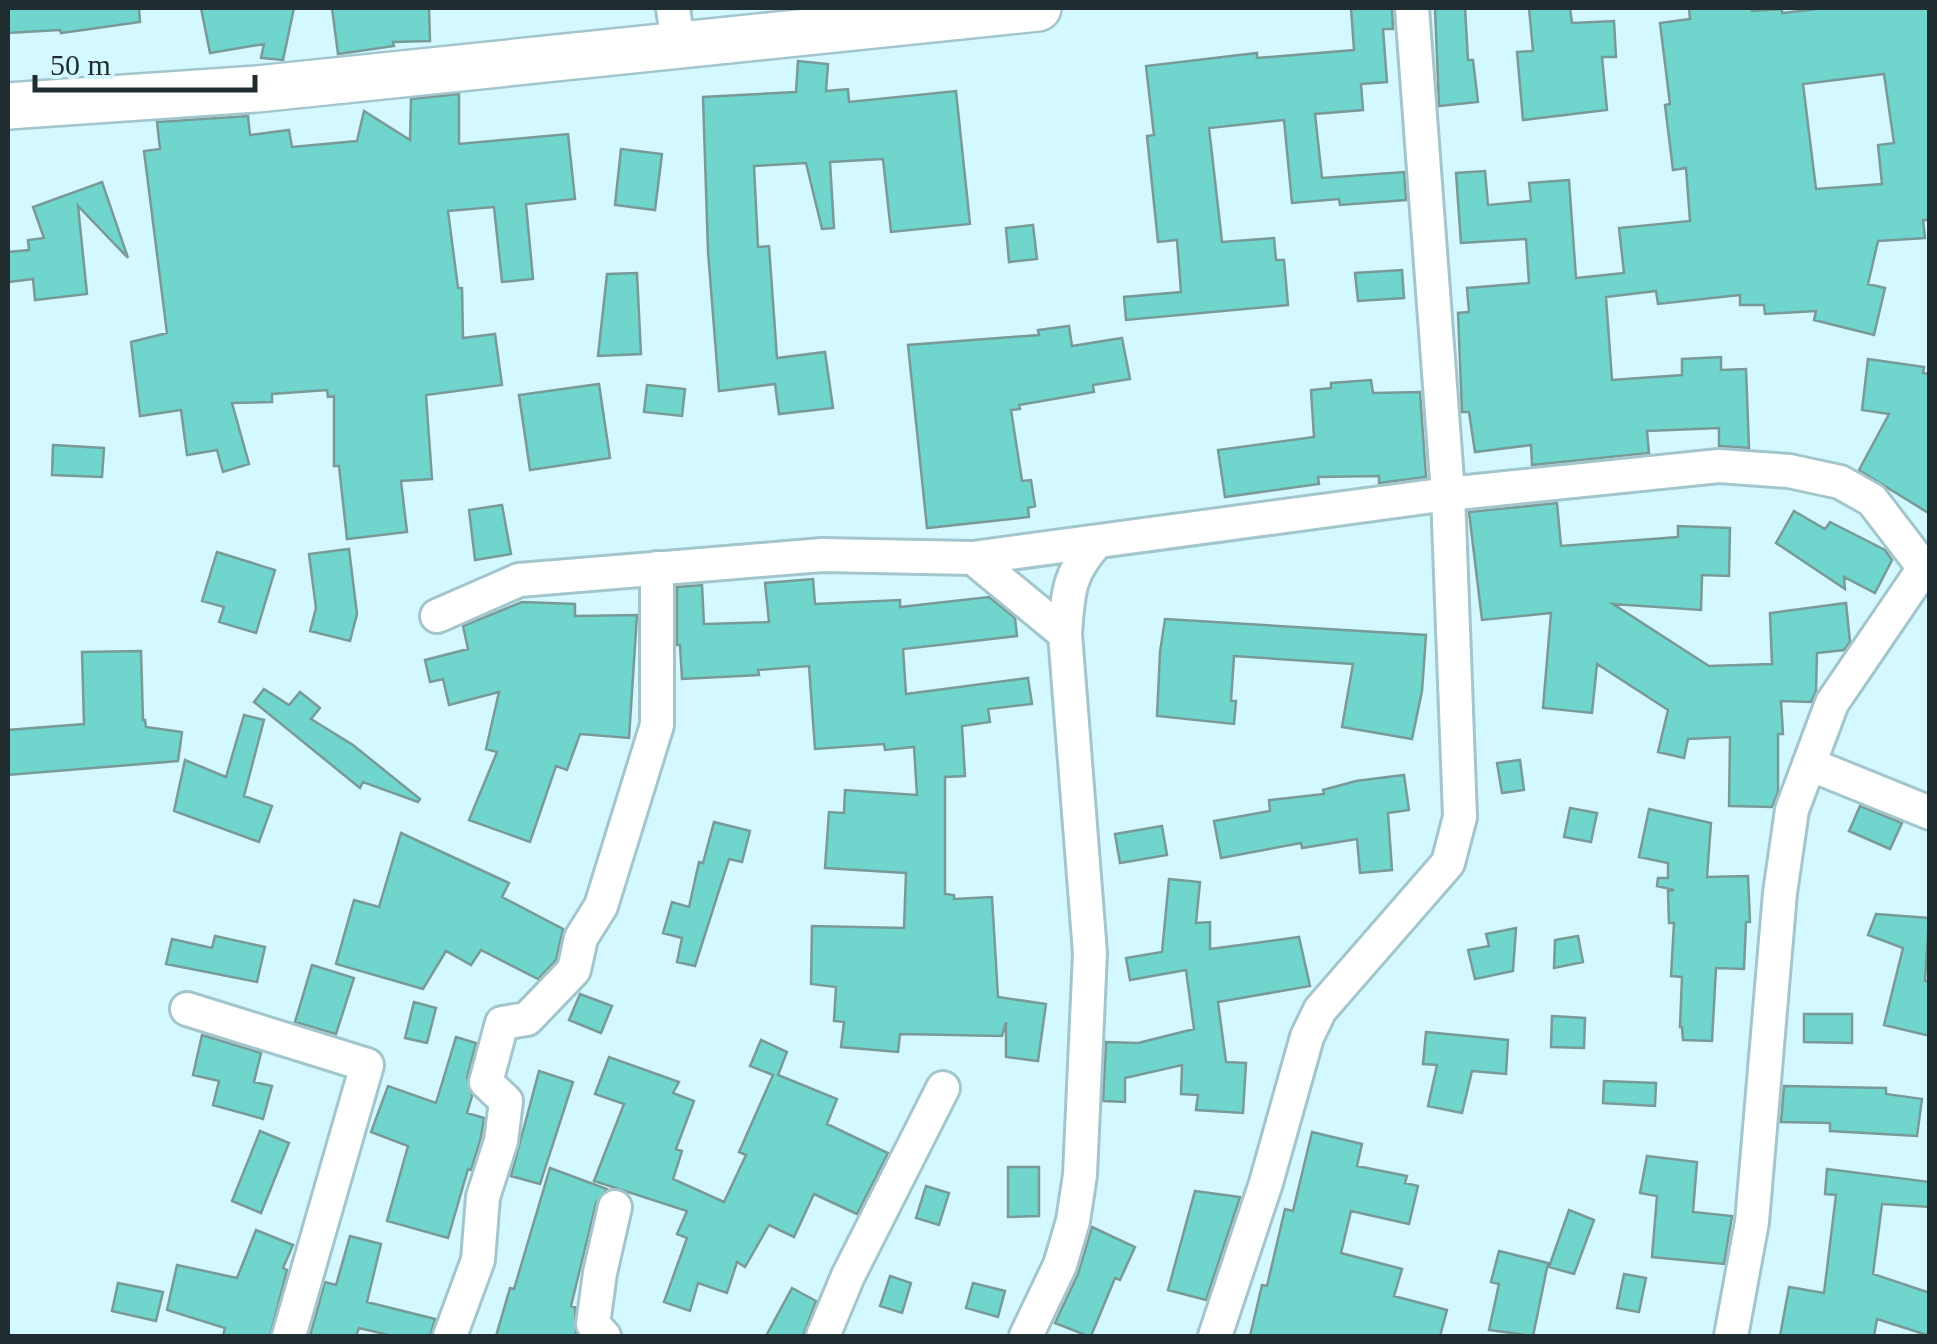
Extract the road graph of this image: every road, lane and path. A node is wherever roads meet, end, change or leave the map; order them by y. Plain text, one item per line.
1 (1038, 8) edge
2 (1412, 8) edge
3 (675, 26) edge
4 (8, 106) edge
5 (1448, 494) junction
6 (1096, 543) junction
7 (973, 558) junction
8 (657, 568) junction
9 (1927, 568) edge
10 (437, 616) dead end
11 (1065, 634) junction
12 (1809, 764) junction
13 (1930, 812) edge
14 (187, 1009) dead end
15 (943, 1088) dead end
16 (616, 1206) dead end
17 (289, 1336) edge
18 (450, 1336) edge
19 (604, 1336) edge
20 (824, 1336) edge
21 (1026, 1336) edge
22 (1216, 1336) edge
23 (1730, 1336) edge

1 - 3 street
2 - 5 street
3 - 4 street
5 - 6 street
5 - 9 street
5 - 22 street
6 - 7 street
6 - 11 street
7 - 8 street
7 - 11 street
8 - 10 street
8 - 18 street
9 - 12 street
11 - 21 street
12 - 13 street
12 - 23 street
14 - 17 street
15 - 20 street
16 - 19 street

